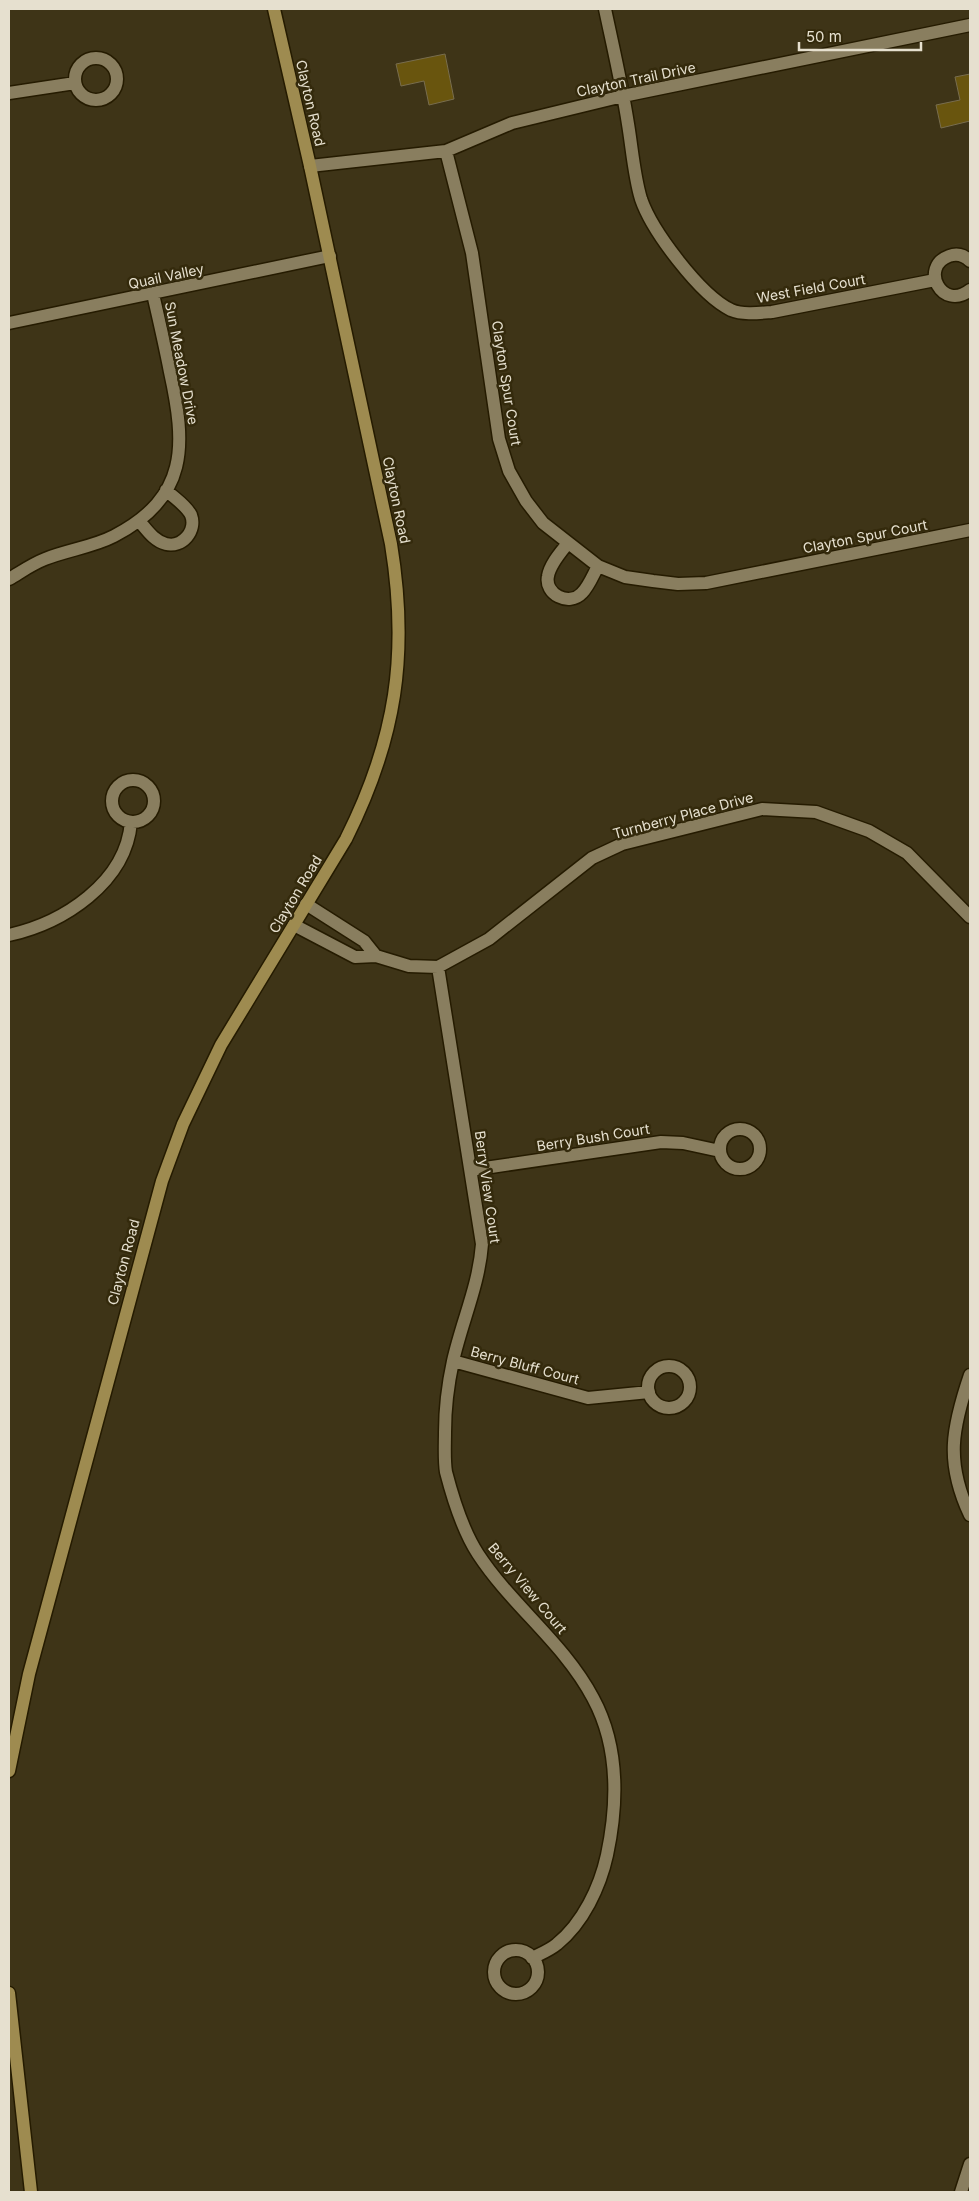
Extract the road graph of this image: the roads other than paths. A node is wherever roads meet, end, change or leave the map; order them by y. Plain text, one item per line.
1 (274, 9) edge
2 (605, 9) edge
3 (970, 25) edge
4 (75, 83) dead end
5 (9, 93) edge
6 (624, 96) junction
7 (446, 151) junction
8 (310, 166) junction
9 (330, 256) junction
10 (970, 261) edge
11 (935, 280) junction
12 (970, 290) edge
13 (153, 294) junction
14 (9, 323) edge
15 (166, 490) junction
16 (140, 522) junction
17 (970, 530) edge
18 (568, 543) junction
19 (598, 566) junction
20 (9, 579) edge
21 (131, 822) dead end
22 (306, 904) junction
23 (970, 917) edge
24 (294, 925) junction
25 (9, 935) edge
26 (376, 956) junction
27 (438, 967) junction
28 (720, 1151) dead end
29 (471, 1170) junction
30 (453, 1361) junction
31 (970, 1375) edge
32 (648, 1392) dead end
33 (970, 1515) edge
34 (9, 1771) edge
35 (532, 1958) dead end
36 (9, 1993) edge
37 (970, 2164) edge
38 (31, 2192) edge
39 (962, 2192) edge

1 - 8 main road, Clayton Road
2 - 6 street, West Field Court
3 - 6 street, Clayton Trail Drive
4 - 5 street
6 - 7 street, Clayton Trail Drive
6 - 11 street, West Field Court
7 - 8 street, Clayton Trail Drive
7 - 18 street, Clayton Spur Court
8 - 9 main road, Clayton Road
9 - 13 street, Quail Valley
9 - 22 main road, Clayton Road
10 - 11 street
11 - 12 street
13 - 14 street, Quail Valley
13 - 15 street, Sun Meadow Drive
15 - 16 street, Sun Meadow Drive
15 - 16 street
16 - 20 street, Sun Meadow Drive
17 - 19 street, Clayton Spur Court
18 - 19 street, Clayton Spur Court
18 - 19 street
21 - 25 street
22 - 24 main road, Clayton Road
22 - 26 street
23 - 27 street, Turnberry Place Drive
24 - 26 street
24 - 34 main road, Clayton Road
26 - 27 street
27 - 29 street, Berry View Court
28 - 29 street, Berry Bush Court
29 - 30 street, Berry View Court
30 - 32 street, Berry Bluff Court
30 - 35 street, Berry View Court
31 - 33 street
36 - 38 main road
37 - 39 street

